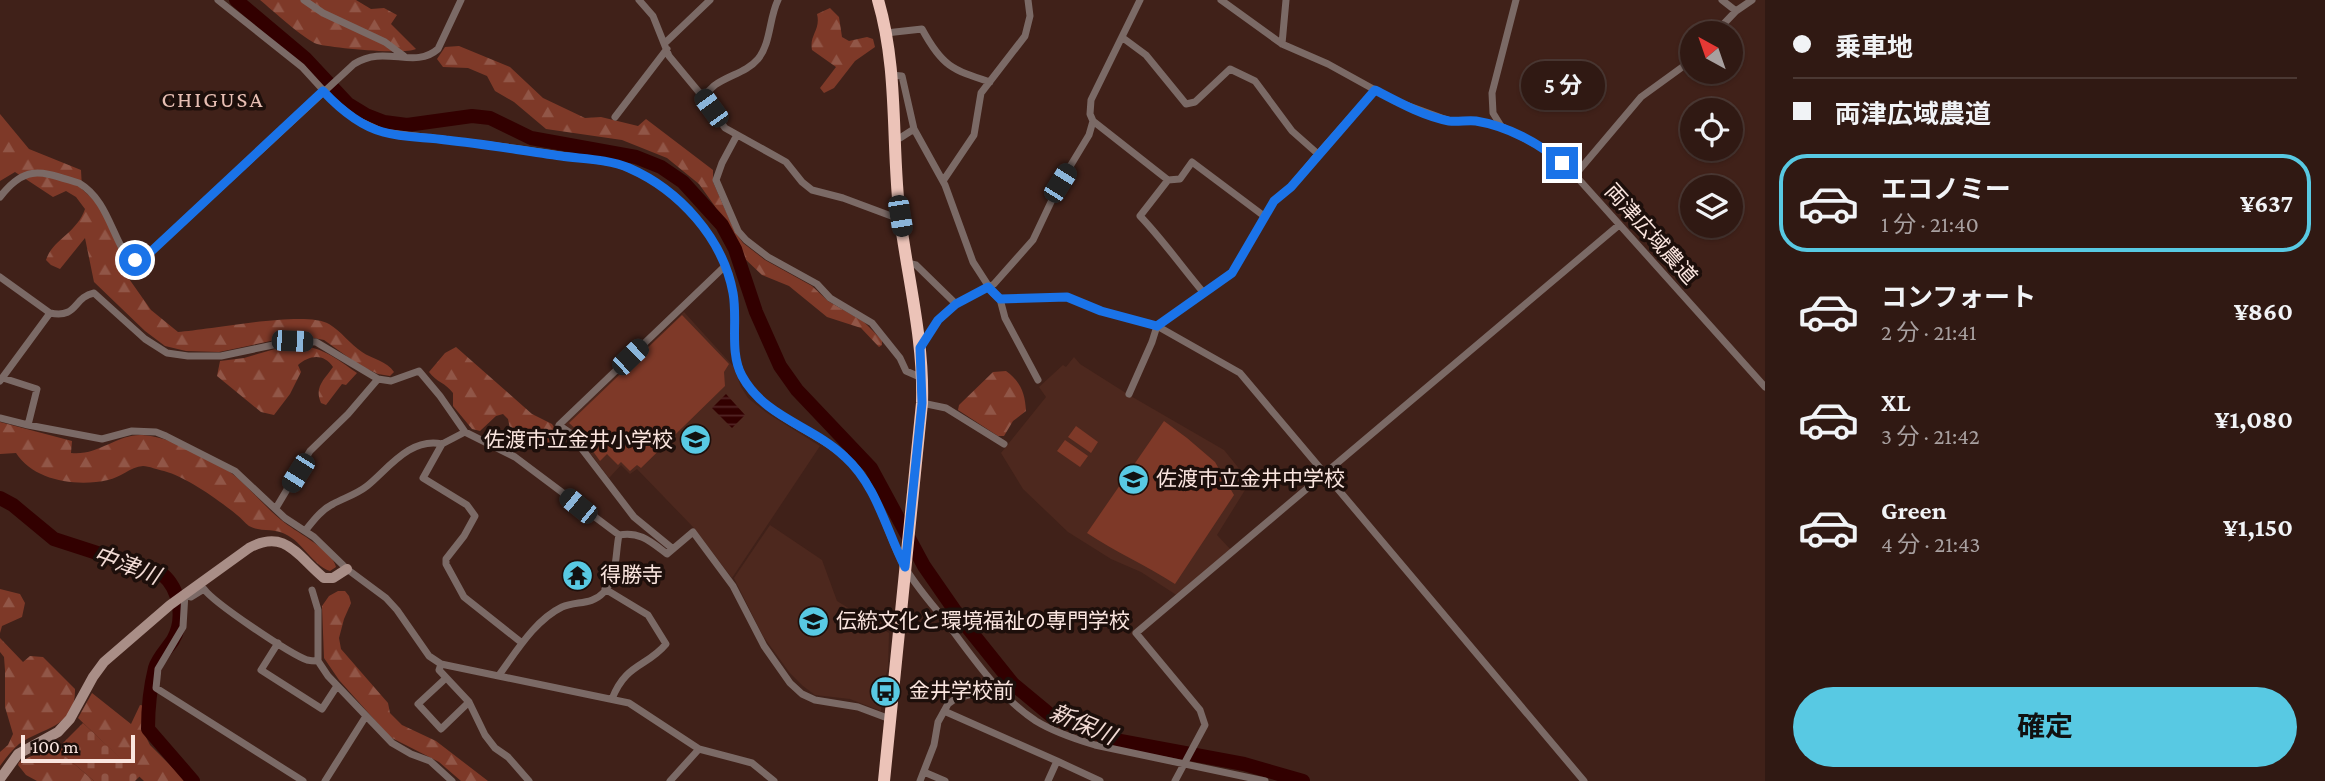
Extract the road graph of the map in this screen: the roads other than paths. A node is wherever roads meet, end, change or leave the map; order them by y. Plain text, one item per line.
1 (218, 0) edge
2 (303, 0) edge
3 (461, 0) edge
4 (639, 0) edge
5 (710, 0) edge
6 (778, 0) edge
7 (878, 0) edge
8 (1028, 0) edge
9 (1140, 0) edge
10 (1221, 0) edge
11 (1286, 0) edge
12 (1516, 0) edge
13 (1722, 0) edge
14 (1752, 0) edge
15 (1736, 11) junction
16 (1726, 21) edge
17 (886, 33) junction
18 (1123, 38) junction
19 (1282, 44) junction
20 (666, 46) junction
21 (408, 58) junction
22 (1680, 69) edge
23 (891, 75) junction
24 (990, 82) junction
25 (1375, 90) junction
26 (323, 91) junction
27 (703, 97) junction
28 (615, 117) dead end
29 (1093, 121) junction
30 (1501, 126) junction
31 (914, 129) junction
32 (737, 135) junction
33 (900, 138) dead end
34 (1318, 154) junction
35 (1575, 174) junction
36 (1168, 180) junction
37 (943, 181) junction
38 (0, 197) edge
39 (900, 216) junction
40 (1264, 216) junction
41 (1619, 225) junction
42 (907, 263) junction
43 (724, 267) junction
44 (0, 277) edge
45 (988, 287) junction
46 (1203, 292) junction
47 (1000, 299) junction
48 (956, 304) junction
49 (50, 313) junction
50 (1157, 326) junction
51 (920, 348) junction
52 (923, 378) junction
53 (378, 379) junction
54 (1, 380) edge
55 (1038, 380) dead end
56 (1765, 387) edge
57 (1129, 394) dead end
58 (922, 403) junction
59 (0, 418) edge
60 (28, 425) junction
61 (465, 432) junction
62 (442, 444) junction
63 (1004, 444) dead end
64 (1326, 474) junction
65 (276, 508) junction
66 (305, 531) junction
67 (619, 535) junction
68 (673, 549) junction
69 (906, 563) junction
70 (346, 569) junction
71 (605, 589) junction
72 (312, 590) dead end
73 (183, 594) junction
74 (278, 643) junction
75 (522, 643) junction
76 (318, 660) junction
77 (441, 664) junction
78 (499, 675) junction
79 (446, 678) junction
80 (337, 686) junction
81 (997, 687) junction
82 (612, 699) junction
83 (469, 702) junction
84 (944, 711) junction
85 (366, 716) junction
86 (891, 719) junction
87 (699, 749) junction
88 (1057, 761) junction
89 (1184, 764) junction
90 (924, 772) junction
91 (0, 779) edge
92 (303, 781) edge
93 (325, 781) edge
94 (452, 781) edge
95 (529, 781) edge
96 (670, 781) edge
97 (774, 781) edge
98 (884, 781) edge
99 (920, 781) edge
100 (945, 781) edge
101 (1048, 781) edge
102 (1100, 781) edge
103 (1175, 781) edge
104 (1265, 781) edge
105 (1584, 781) edge

1 - 26 street
2 - 21 street
3 - 21 street
4 - 20 street
5 - 20 street
6 - 27 street
7 - 17 highway
8 - 24 street
9 - 18 street
10 - 19 street, 両津広域農道
11 - 19 street
12 - 30 street
13 - 15 street
14 - 15 street
15 - 16 street
17 - 23 highway
17 - 24 street
18 - 29 street
18 - 34 street
19 - 25 street, 両津広域農道
20 - 27 street
20 - 28 street
21 - 26 street
22 - 35 street
23 - 31 street
23 - 39 highway
24 - 37 street
25 - 30 street, 両津広域農道
25 - 34 street
26 - 38 street
26 - 43 street
27 - 32 street
29 - 36 street
29 - 45 street
30 - 35 street, 両津広域農道
31 - 33 street
31 - 37 street
32 - 39 street
32 - 52 street
34 - 40 street
35 - 41 street, 両津広域農道
36 - 40 street
36 - 46 street
37 - 45 street
39 - 42 highway
40 - 46 street
41 - 56 street, 両津広域農道
41 - 64 street
42 - 48 street
42 - 51 highway
43 - 68 street
43 - 69 street
44 - 49 street
45 - 47 street
45 - 48 street
46 - 50 street
47 - 50 street
47 - 55 street
48 - 51 street
49 - 53 street
49 - 54 street
50 - 57 street
50 - 64 street
51 - 52 highway
52 - 58 highway
53 - 61 street
53 - 65 street
54 - 60 street
58 - 63 street
58 - 69 highway
59 - 60 street
60 - 65 street
61 - 62 street
61 - 67 street
62 - 66 street
62 - 75 street
64 - 89 street
64 - 105 street
65 - 66 street
66 - 70 street
67 - 68 street
67 - 71 street
68 - 86 street
69 - 81 street
69 - 86 highway
70 - 73 street
70 - 77 street
71 - 75 street
71 - 82 street
72 - 76 street
73 - 74 street
73 - 91 street
73 - 92 street
74 - 76 street
74 - 80 street
75 - 78 street
76 - 80 street
77 - 78 street
77 - 79 street
78 - 82 street
79 - 83 street
79 - 83 street
80 - 85 street
81 - 84 street
81 - 89 street
82 - 87 street
83 - 95 street
84 - 88 street
84 - 90 street
85 - 93 street
85 - 94 street
86 - 98 highway
87 - 96 street
87 - 97 street
88 - 101 street
88 - 102 street
89 - 103 street
89 - 104 street
90 - 99 street
90 - 100 street

